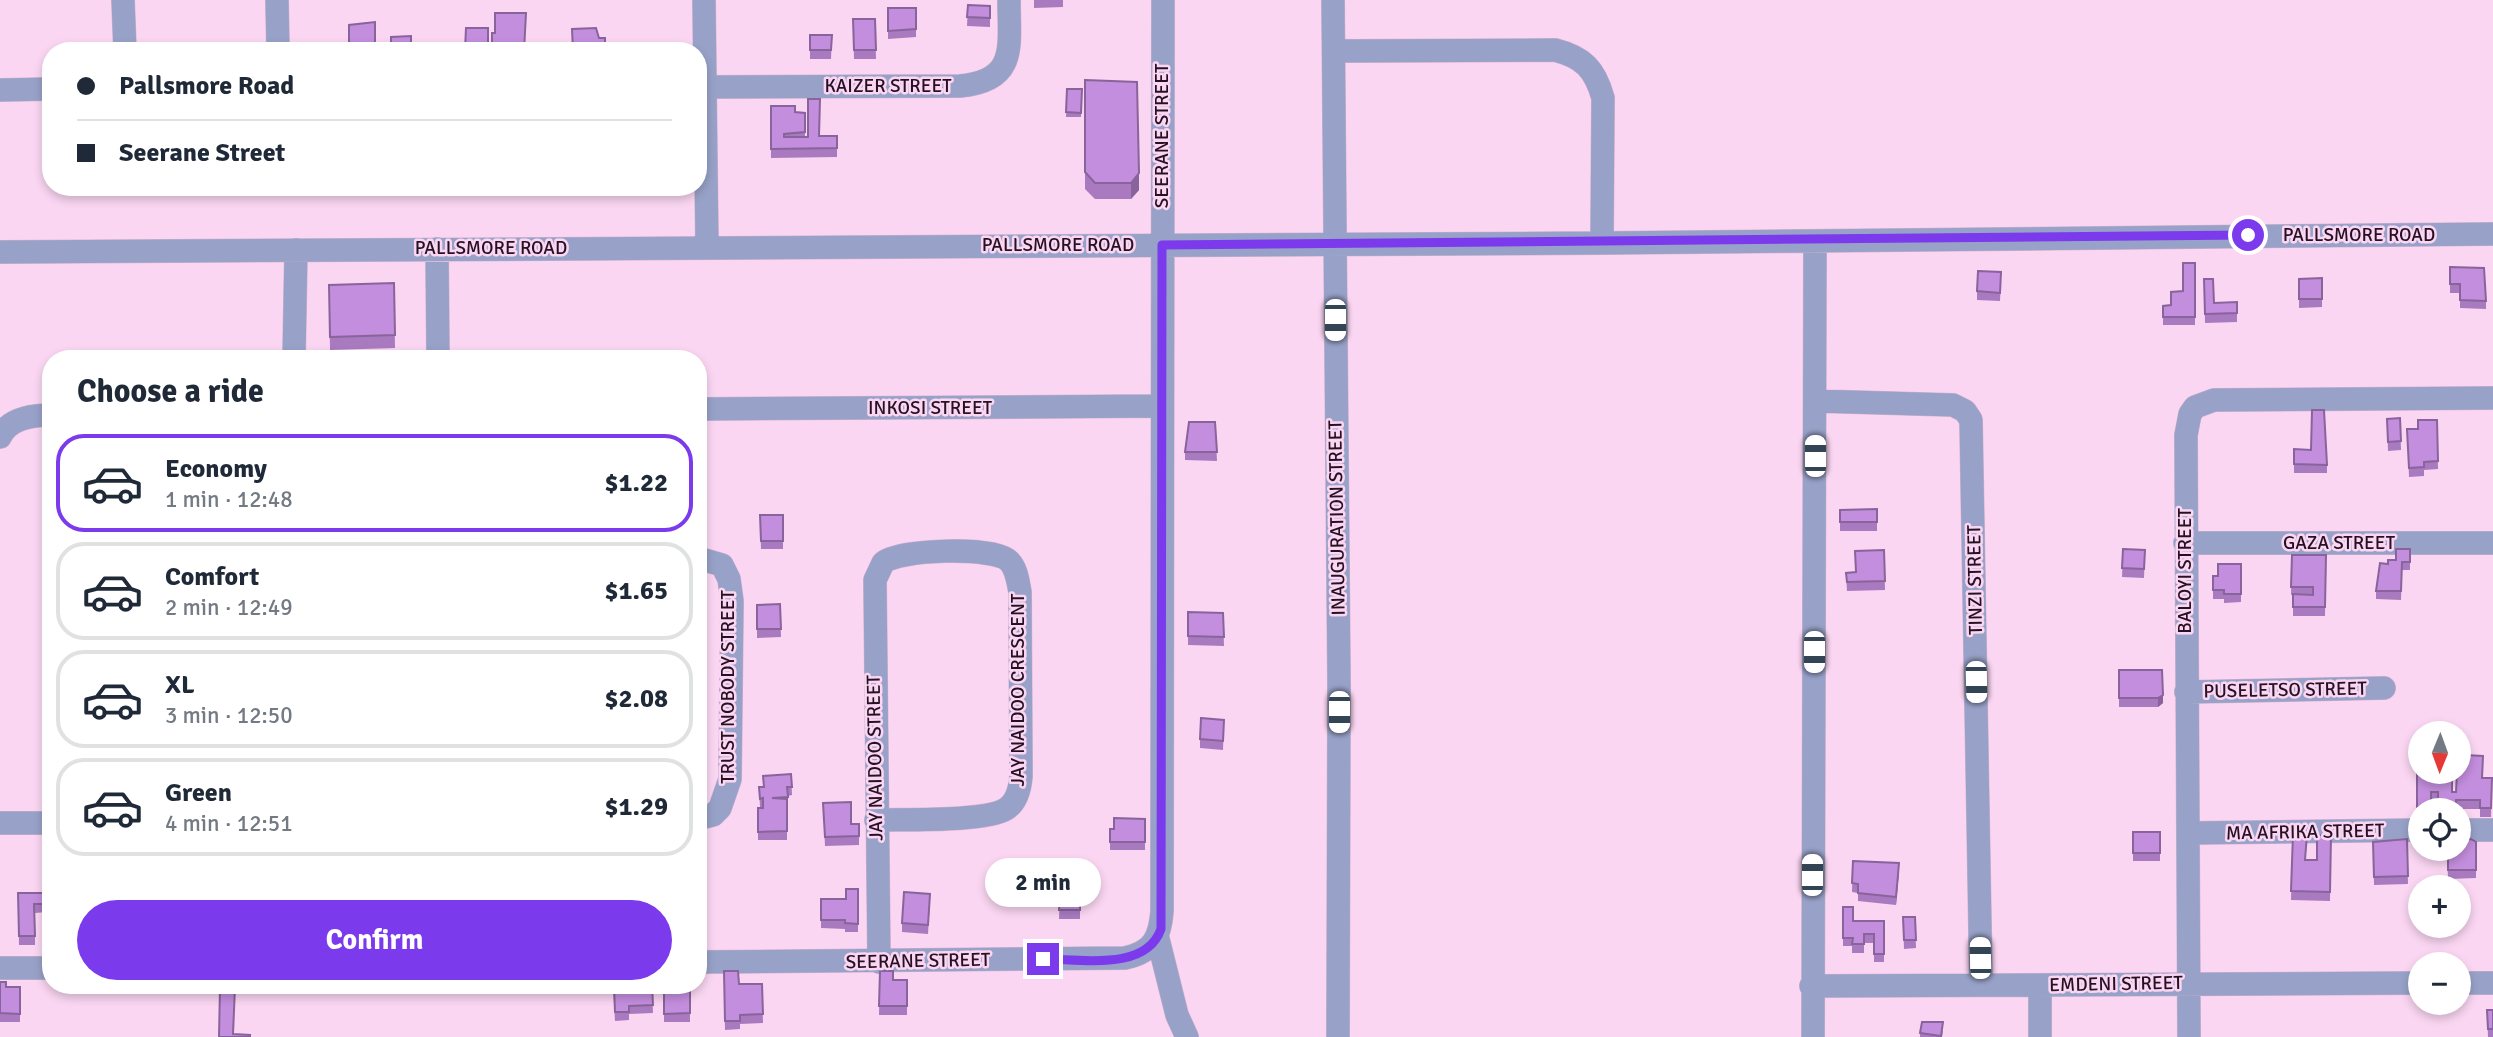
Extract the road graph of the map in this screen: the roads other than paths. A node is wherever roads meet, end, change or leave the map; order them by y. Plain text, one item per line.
1 (124, 0) edge
2 (277, 0) edge
3 (704, 0) edge
4 (1009, 0) edge
5 (1163, 0) edge
6 (1333, 0) edge
7 (125, 42) edge
8 (278, 42) edge
9 (703, 42) edge
10 (1334, 51) junction
11 (707, 87) edge
12 (42, 89) edge
13 (0, 90) edge
14 (705, 196) edge
15 (2493, 234) edge
16 (1815, 241) junction
17 (1602, 243) junction
18 (1335, 244) junction
19 (1162, 245) junction
20 (707, 247) junction
21 (437, 249) junction
22 (296, 250) junction
23 (0, 251) edge
24 (294, 350) edge
25 (438, 350) edge
26 (2493, 398) edge
27 (1816, 401) junction
28 (1162, 406) junction
29 (707, 409) edge
30 (42, 416) edge
31 (0, 437) edge
32 (2185, 543) junction
33 (2493, 543) edge
34 (889, 558) joint
35 (707, 559) edge
36 (2384, 688) dead end
37 (2186, 692) junction
38 (707, 817) edge
39 (876, 820) junction
40 (0, 823) edge
41 (42, 823) edge
42 (2408, 830) edge
43 (2471, 830) edge
44 (2493, 830) edge
45 (2190, 833) junction
46 (1158, 939) junction
47 (707, 962) edge
48 (879, 962) junction
49 (0, 968) edge
50 (42, 968) edge
51 (2408, 983) edge
52 (2471, 983) edge
53 (2493, 983) edge
54 (2190, 984) junction
55 (1981, 985) junction
56 (2040, 985) junction
57 (1811, 986) junction
58 (1187, 1037) edge
59 (1338, 1037) edge
60 (1813, 1037) edge
61 (2040, 1037) edge
62 (2189, 1037) edge

1 - 7 street
2 - 8 street
3 - 9 street
4 - 11 street, KAIZER STREET
5 - 19 street, SEERANE STREET
6 - 10 street, INAUGURATION STREET
10 - 17 street
10 - 18 street, INAUGURATION STREET
12 - 13 street
14 - 20 street
15 - 16 street, PALLSMORE ROAD
16 - 17 street, PALLSMORE ROAD
16 - 27 street
17 - 18 street, PALLSMORE ROAD
18 - 19 street, PALLSMORE ROAD
18 - 59 street, INAUGURATION STREET
19 - 20 street, PALLSMORE ROAD
19 - 28 street, SEERANE STREET
20 - 21 street, PALLSMORE ROAD
21 - 22 street, PALLSMORE ROAD
21 - 25 street
22 - 23 street, PALLSMORE ROAD
22 - 24 street
26 - 32 street, BALOYI STREET
27 - 55 street, TINZI STREET
27 - 57 street
28 - 29 street, INKOSI STREET
28 - 46 street, SEERANE STREET
30 - 31 street
32 - 33 street, GAZA STREET
32 - 37 street, BALOYI STREET
34 - 39 street, JAY NAIDOO STREET
34 - 39 street, JAY NAIDOO CRESCENT
35 - 38 street, TRUST NOBODY STREET
36 - 37 street, PUSELETSO STREET
37 - 45 street, BALOYI STREET
39 - 48 street, JAY NAIDOO STREET
40 - 41 street
42 - 45 street, MA AFRIKA STREET
43 - 44 street
45 - 54 street, BALOYI STREET
46 - 48 street, SEERANE STREET
46 - 58 street
47 - 48 street, SEERANE STREET
49 - 50 street
51 - 54 street, EMDENI STREET
52 - 53 street
54 - 56 street, EMDENI STREET
54 - 62 street, BALOYI STREET
55 - 56 street, EMDENI STREET
55 - 57 street, EMDENI STREET
56 - 61 street
57 - 60 street

